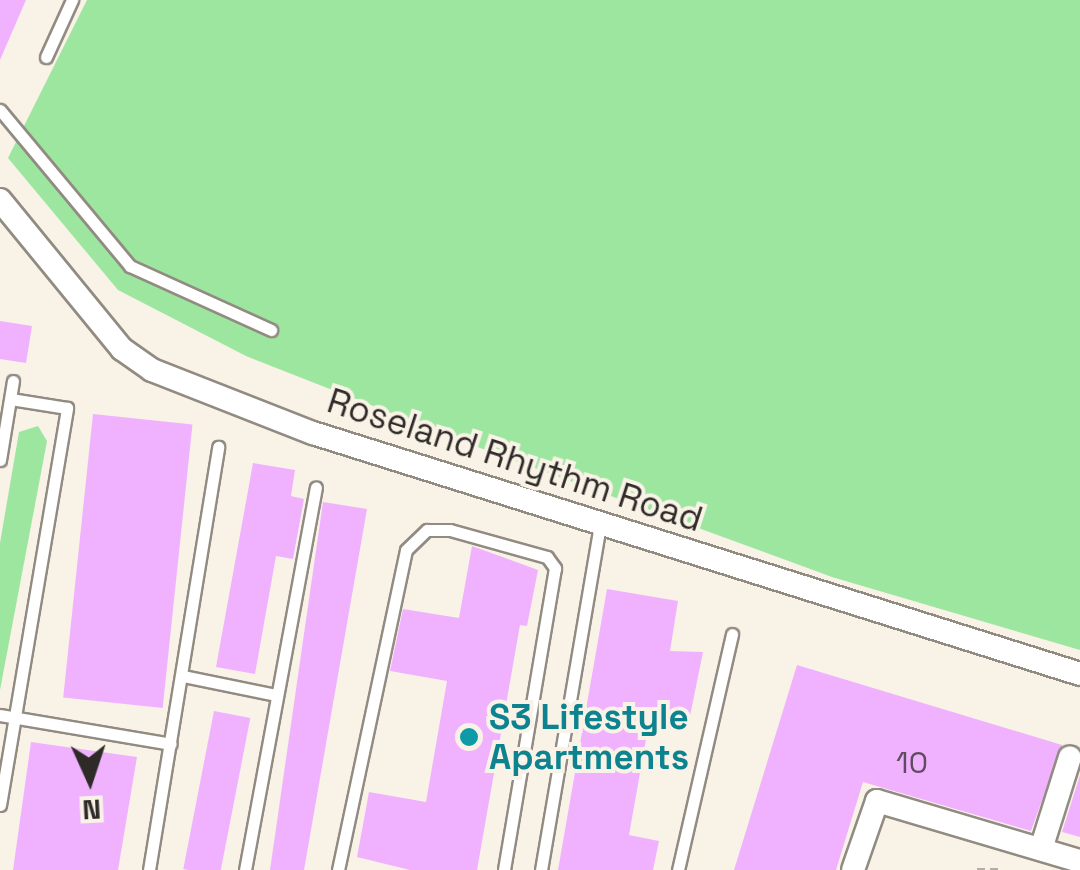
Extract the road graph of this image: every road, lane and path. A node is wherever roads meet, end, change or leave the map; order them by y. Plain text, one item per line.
1 (72, 0) edge
2 (46, 57) dead end
3 (0, 110) edge
4 (0, 200) edge
5 (270, 330) dead end
6 (14, 382) dead end
7 (11, 399) junction
8 (218, 447) dead end
9 (0, 460) edge
10 (316, 488) dead end
11 (600, 520) junction
12 (732, 634) dead end
13 (1080, 674) edge
14 (183, 676) junction
15 (276, 695) junction
16 (0, 716) edge
17 (15, 718) junction
18 (171, 744) junction
19 (1070, 757) dead end
20 (0, 805) edge
21 (1041, 849) junction
22 (1080, 861) edge
23 (149, 870) edge
24 (246, 870) edge
25 (338, 870) edge
26 (504, 870) edge
27 (542, 870) edge
28 (678, 870) edge
29 (854, 870) edge
30 (977, 870) edge
31 (1003, 870) edge

1 - 2 lane
3 - 5 lane
4 - 11 street, Roseland Rhythm Road
6 - 7 lane
7 - 9 lane
7 - 17 lane
8 - 14 lane
10 - 15 lane
11 - 13 street, Roseland Rhythm Road
11 - 27 lane
12 - 28 lane
14 - 15 lane
14 - 18 lane
15 - 24 lane
16 - 17 lane
17 - 18 lane
17 - 20 lane
18 - 23 lane
19 - 21 street
21 - 22 street
21 - 29 street
25 - 26 lane
30 - 31 path

